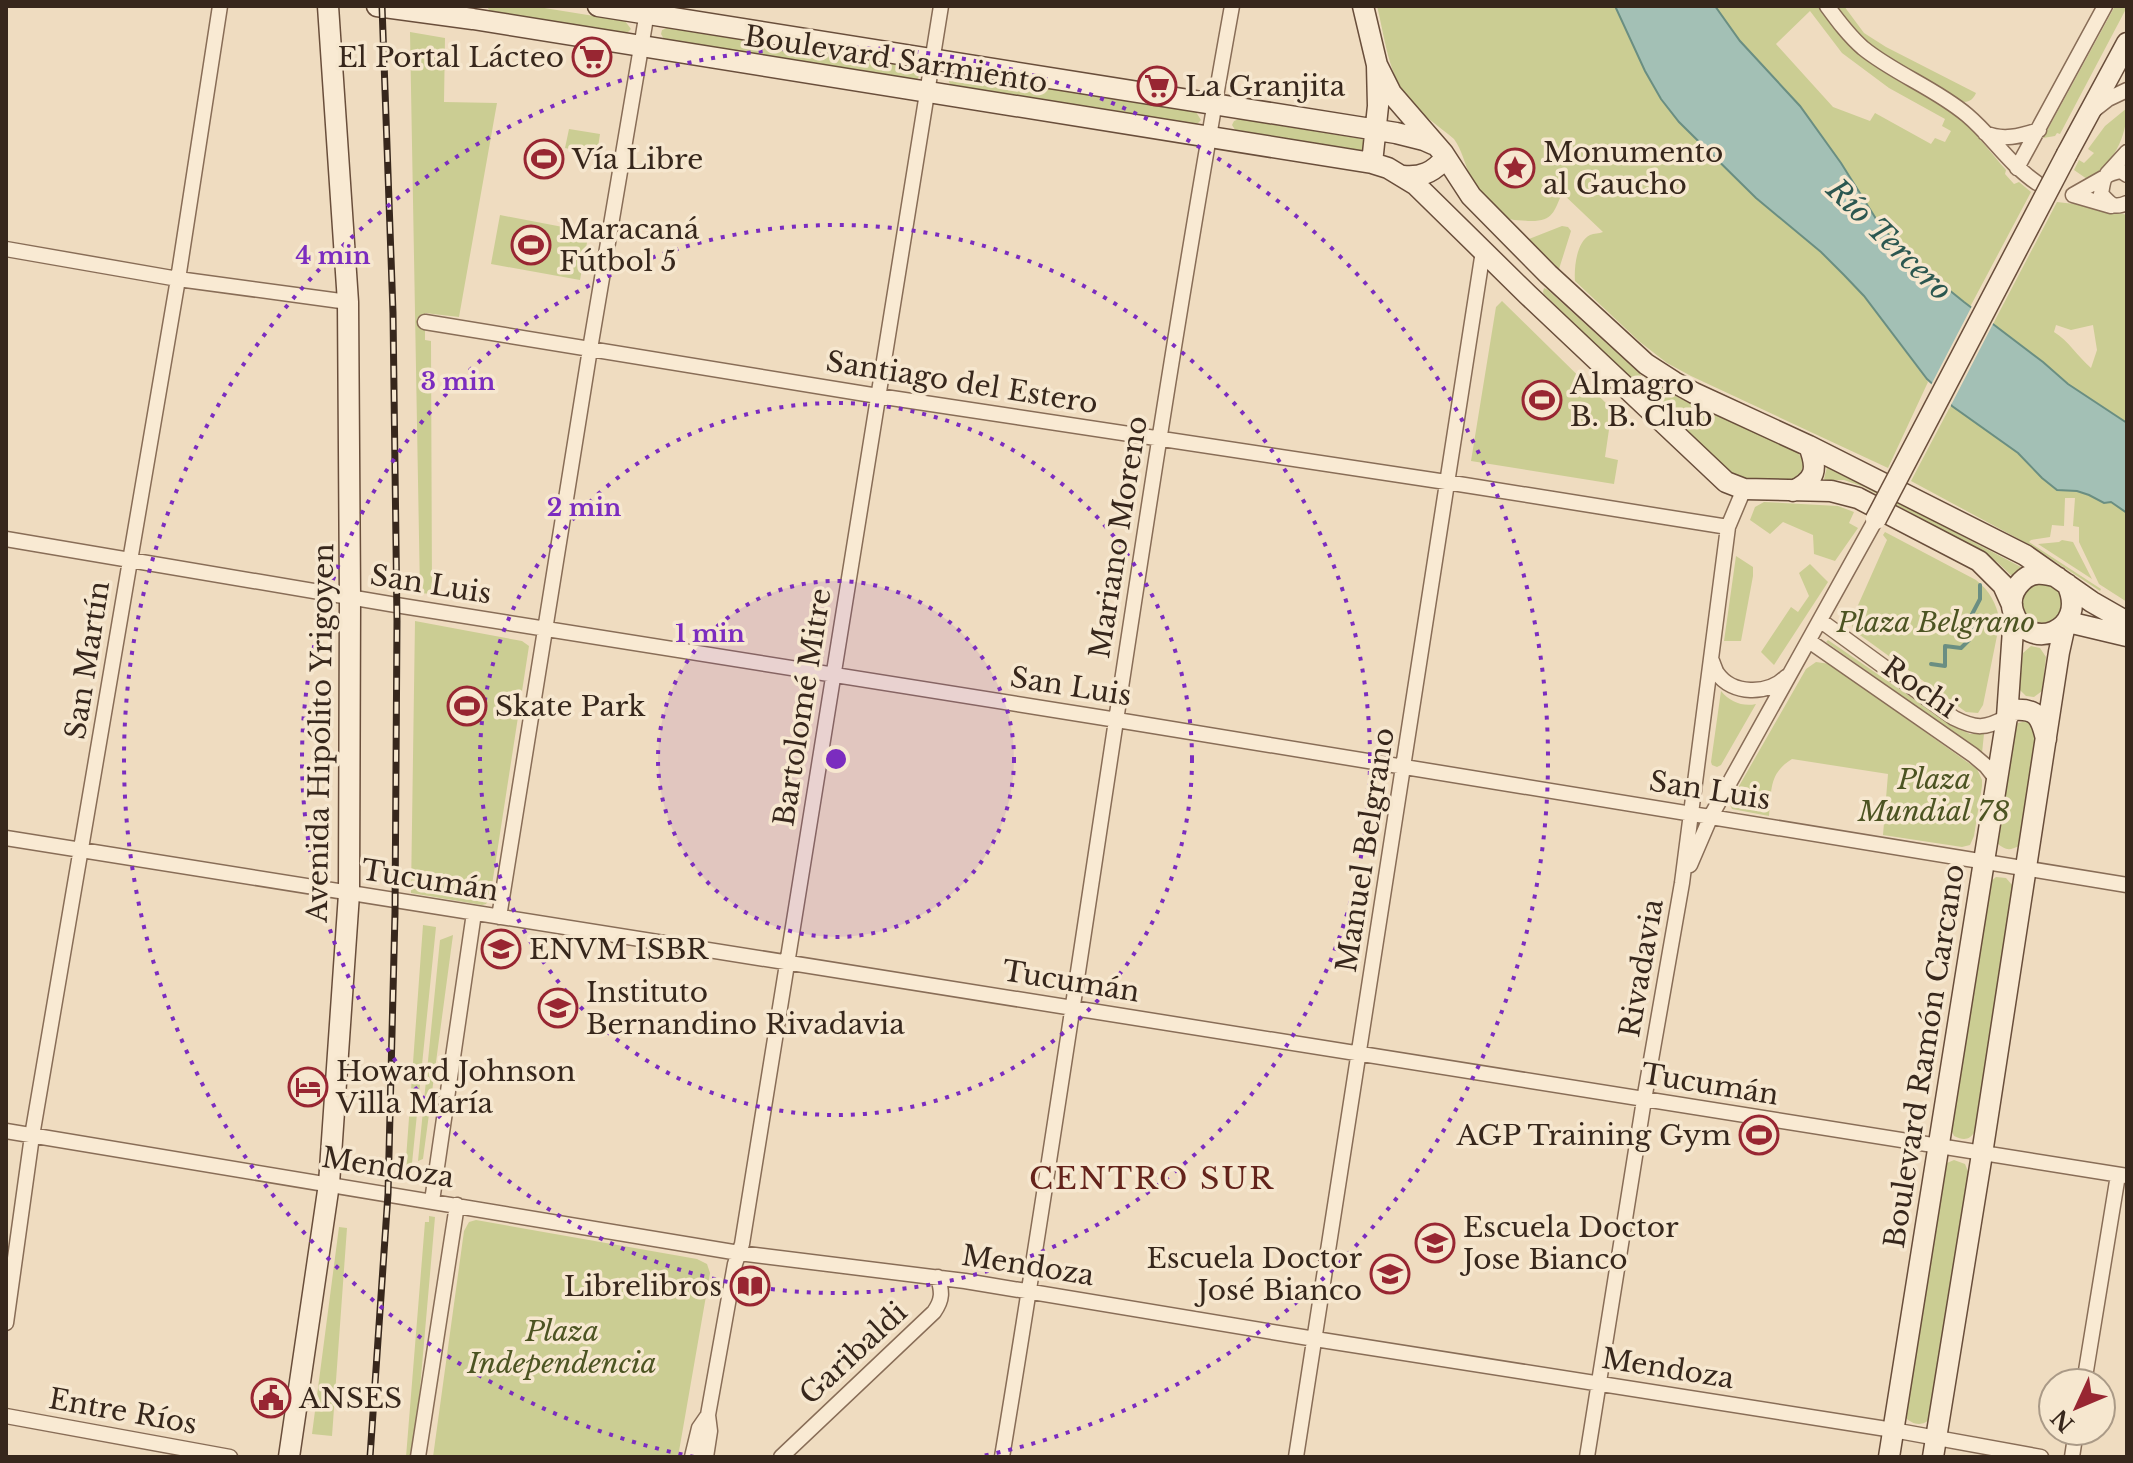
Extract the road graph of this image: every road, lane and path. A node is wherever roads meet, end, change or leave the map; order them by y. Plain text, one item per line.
1 (220, 6) edge
2 (328, 6) edge
3 (377, 6) edge
4 (598, 6) edge
5 (941, 6) edge
6 (1232, 6) edge
7 (1363, 6) edge
8 (1827, 6) edge
9 (2105, 6) edge
10 (420, 8) edge
11 (648, 10) edge
12 (474, 12) edge
13 (2127, 43) edge
14 (642, 46) junction
15 (933, 58) junction
16 (1377, 65) junction
17 (2127, 79) edge
18 (2127, 90) edge
19 (927, 92) junction
20 (2108, 99) junction
21 (1214, 104) junction
22 (2088, 116) junction
23 (2039, 130) junction
24 (1376, 131) junction
25 (1983, 132) junction
26 (1208, 137) junction
27 (1441, 152) junction
28 (2127, 152) edge
29 (1372, 163) junction
30 (2017, 168) junction
31 (2127, 175) edge
32 (1403, 176) junction
33 (2105, 176) junction
34 (2037, 183) dead end
35 (2121, 206) edge
36 (6, 249) edge
37 (1483, 251) junction
38 (1548, 274) junction
39 (178, 279) junction
40 (1528, 295) junction
41 (348, 302) junction
42 (425, 322) dead end
43 (590, 349) junction
44 (878, 396) junction
45 (1158, 438) junction
46 (1809, 446) junction
47 (1446, 482) junction
48 (1744, 489) junction
49 (1793, 491) junction
50 (1876, 519) joint
51 (1728, 527) junction
52 (6, 539) edge
53 (130, 560) junction
54 (2063, 581) junction
55 (350, 597) junction
56 (2013, 610) junction
57 (1821, 621) junction
58 (2127, 622) edge
59 (2066, 624) junction
60 (545, 629) junction
61 (2127, 636) edge
62 (1809, 641) junction
63 (1712, 660) junction
64 (1792, 671) junction
65 (834, 674) junction
66 (2007, 717) junction
67 (1117, 720) junction
68 (2046, 739) junction
69 (1405, 766) junction
70 (1997, 780) junction
71 (1691, 813) junction
72 (1711, 816) junction
73 (6, 838) edge
74 (82, 851) junction
75 (1984, 861) junction
76 (2026, 869) junction
77 (1682, 883) junction
78 (2127, 885) edge
79 (349, 894) junction
80 (474, 913) junction
81 (499, 917) junction
82 (787, 963) junction
83 (1071, 1007) junction
84 (1361, 1053) junction
85 (1644, 1100) junction
86 (6, 1131) edge
87 (32, 1136) junction
88 (1938, 1146) junction
89 (1982, 1154) junction
90 (2122, 1175) edge
91 (329, 1184) junction
92 (432, 1201) junction
93 (457, 1205) junction
94 (739, 1253) junction
95 (938, 1277) junction
96 (1029, 1291) junction
97 (6, 1323) edge
98 (1315, 1339) junction
99 (2087, 1367) edge
100 (1599, 1384) junction
101 (708, 1415) junction
102 (6, 1416) edge
103 (1893, 1430) junction
104 (1934, 1447) edge
105 (230, 1457) edge
106 (289, 1457) edge
107 (418, 1457) edge
108 (692, 1457) edge
109 (706, 1457) edge
110 (781, 1457) edge
111 (1002, 1457) edge
112 (1296, 1457) edge
113 (1587, 1457) edge
114 (1889, 1457) edge
115 (2041, 1457) edge

1 - 39 street, San Martín
2 - 41 main road, Avenida Hipólito Yrigoyen
3 - 10 main road, Boulevard Sarmiento
4 - 11 main road, Boulevard Sarmiento
5 - 15 street, Bartolomé Mitre
6 - 21 street, Mariano Moreno
7 - 16 main road
8 - 25 street
9 - 23 street
10 - 12 main road, Boulevard Sarmiento
11 - 14 street
11 - 15 main road, Boulevard Sarmiento
12 - 14 main road, Boulevard Sarmiento
13 - 22 main road
14 - 19 main road, Boulevard Sarmiento
14 - 43 street
15 - 19 street, Bartolomé Mitre
15 - 21 main road, Boulevard Sarmiento
16 - 24 main road
16 - 27 main road
17 - 20 street
18 - 20 street
19 - 26 main road, Boulevard Sarmiento
19 - 44 street, Bartolomé Mitre
20 - 22 street
21 - 24 main road, Boulevard Sarmiento
21 - 26 street, Mariano Moreno
22 - 50 main road, bridge
23 - 25 street
23 - 30 street
24 - 27 main road, Boulevard Sarmiento
24 - 29 main road
25 - 30 street
26 - 29 main road, Boulevard Sarmiento
26 - 45 street, Mariano Moreno
27 - 32 main road
27 - 38 main road
28 - 33 street
29 - 32 main road, Boulevard Sarmiento
30 - 34 street
31 - 33 street
32 - 37 main road, Boulevard Sarmiento
33 - 35 street
33 - 35 street
36 - 39 street
37 - 40 main road, Boulevard Sarmiento
37 - 47 street, Manuel Belgrano
38 - 40 main road
38 - 46 main road
39 - 41 street
39 - 53 street, San Martín
40 - 48 main road, Boulevard Sarmiento
41 - 55 main road, Avenida Hipólito Yrigoyen
42 - 43 street, Santiago del Estero
43 - 44 street, Santiago del Estero
43 - 60 street
44 - 45 street, Santiago del Estero
44 - 65 street, Bartolomé Mitre
45 - 47 street, Santiago del Estero
45 - 67 street, Mariano Moreno
46 - 49 main road
46 - 54 main road
47 - 51 street, Santiago del Estero
47 - 69 street, Manuel Belgrano
48 - 49 main road
48 - 51 street, Rivadavia
49 - 56 main road
50 - 57 street
51 - 63 street, Rivadavia
52 - 53 street, San Luis
53 - 55 street, San Luis
53 - 74 street, San Martín
54 - 56 main road
54 - 58 main road
54 - 59 main road
55 - 60 street, San Luis
55 - 79 main road, Avenida Hipólito Yrigoyen
56 - 59 main road
56 - 66 main road, Boulevard Ramón Carcano
57 - 62 street
57 - 66 street, Rochi
59 - 61 main road
59 - 68 main road
60 - 65 street, San Luis
60 - 81 street
62 - 64 street
62 - 70 street, Rochi
63 - 64 street
63 - 71 street, Rivadavia
64 - 72 street
65 - 67 street, San Luis
65 - 82 street, Bartolomé Mitre
66 - 68 main road
66 - 70 main road, Boulevard Ramón Carcano
67 - 69 street, San Luis
67 - 83 street, Mariano Moreno
68 - 76 main road
69 - 71 street, San Luis
69 - 84 street, Manuel Belgrano
70 - 75 main road, Boulevard Ramón Carcano
71 - 72 street, San Luis
71 - 77 street, Rivadavia
72 - 75 street, San Luis
72 - 77 street
73 - 74 street, Tucumán
74 - 79 street, Tucumán
74 - 87 street, San Martín
75 - 76 street, San Luis
75 - 88 main road, Boulevard Ramón Carcano
76 - 78 street, San Luis
76 - 89 main road
77 - 85 street, Rivadavia
79 - 80 street, Tucumán
79 - 91 main road, Avenida Hipólito Yrigoyen
80 - 81 street, Tucumán
80 - 92 street
81 - 82 street, Tucumán
82 - 83 street, Tucumán
82 - 94 street, Bartolomé Mitre
83 - 84 street, Tucumán
83 - 96 street, Mariano Moreno
84 - 85 street, Tucumán
84 - 98 street, Manuel Belgrano
85 - 88 street, Tucumán
85 - 100 street, Rivadavia
86 - 87 street, Mendoza
87 - 91 street, Mendoza
87 - 97 street, San Martín
88 - 89 street, Tucumán
88 - 103 main road, Boulevard Ramón Carcano
89 - 90 street, Tucumán
89 - 104 main road
90 - 99 street
91 - 92 street, Mendoza
91 - 106 main road, Avenida Hipólito Yrigoyen
92 - 93 street, Mendoza
93 - 94 street, Mendoza
93 - 107 street
94 - 95 street, Mendoza
94 - 101 street, Bartolomé Mitre
95 - 96 street, Mendoza
95 - 110 street, Garibaldi
96 - 98 street, Mendoza
96 - 111 street, Mariano Moreno
98 - 100 street, Mendoza
98 - 112 street, Manuel Belgrano
100 - 103 street, Mendoza
100 - 113 street, Rivadavia
101 - 108 street, Bartolomé Mitre
101 - 109 street, Bartolomé Mitre
102 - 105 street, Entre Ríos
103 - 104 street, Mendoza
103 - 114 main road, Boulevard Ramón Carcano
104 - 115 street, Mendoza

